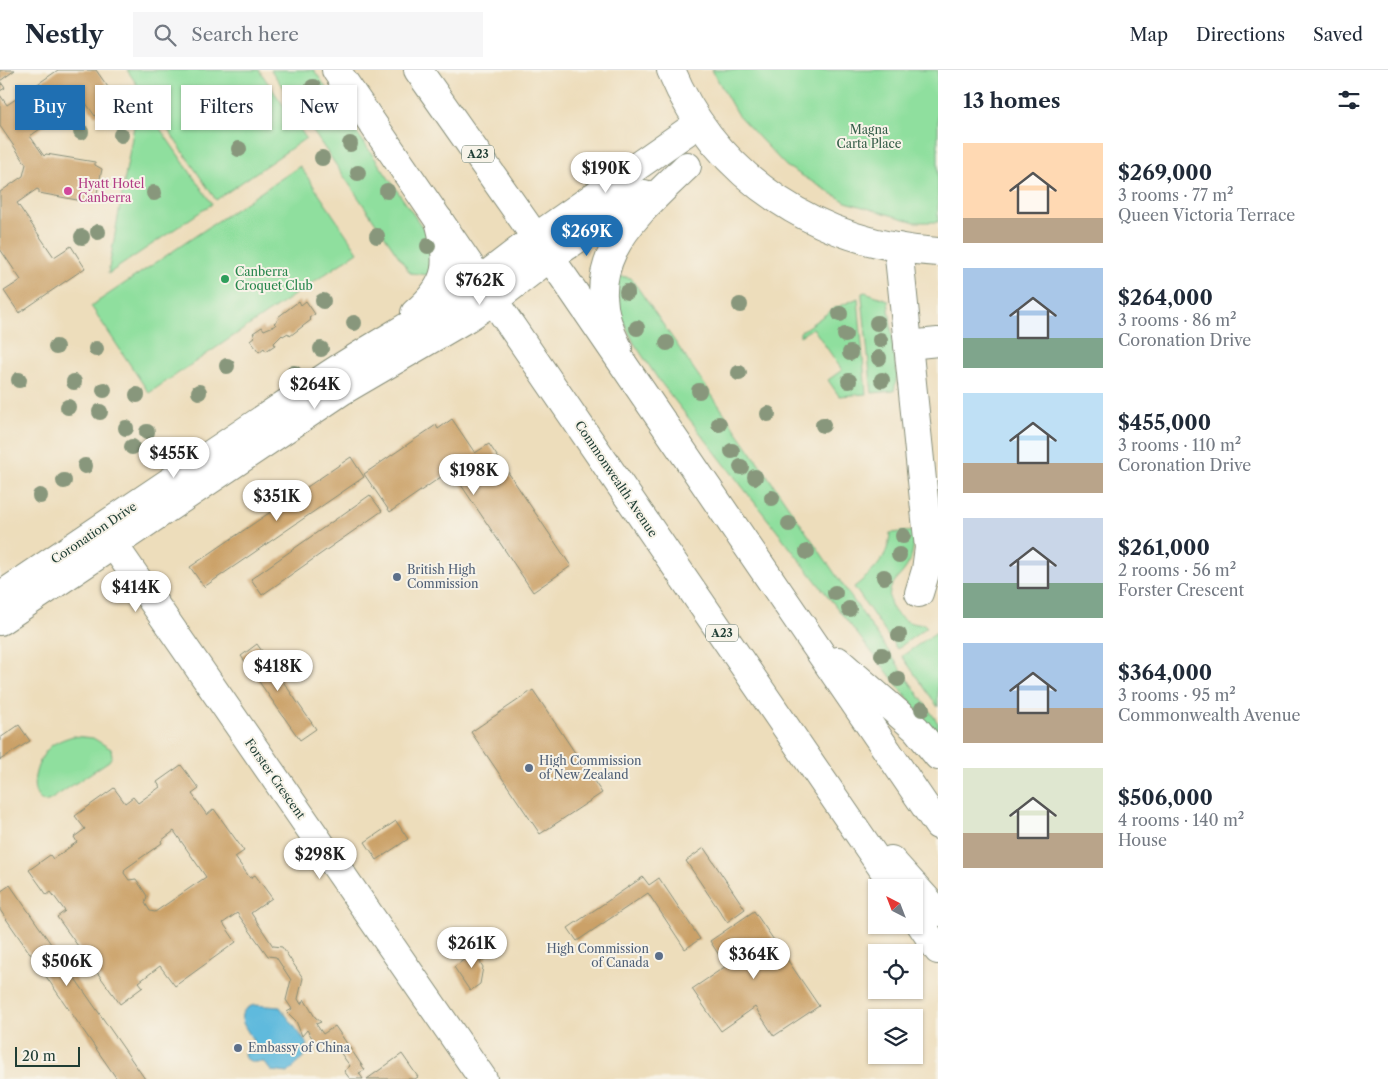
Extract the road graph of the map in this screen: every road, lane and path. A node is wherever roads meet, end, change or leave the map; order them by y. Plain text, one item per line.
1 (336, 70) edge
2 (418, 70) edge
3 (671, 70) edge
4 (699, 123) junction
5 (717, 146) junction
6 (688, 166) junction
7 (439, 220) junction
8 (543, 247) junction
9 (898, 247) junction
10 (938, 252) edge
11 (487, 290) junction
12 (381, 341) junction
13 (938, 342) edge
14 (908, 345) junction
15 (634, 380) junction
16 (109, 537) junction
17 (919, 593) dead end
18 (0, 596) edge
19 (0, 621) edge
20 (808, 635) junction
21 (938, 756) edge
22 (895, 763) junction
23 (836, 800) junction
24 (938, 826) edge
25 (938, 845) edge
26 (890, 879) edge
27 (938, 912) edge
28 (923, 928) edge
29 (938, 950) edge
30 (483, 1079) edge

1 - 7 main road, Commonwealth Avenue / A23
2 - 8 main road, A23
3 - 4 main road
4 - 5 main road
4 - 8 main road
5 - 6 main road
5 - 9 main road
6 - 8 main road
6 - 15 main road
7 - 11 main road, Commonwealth Avenue / A23
7 - 12 main road
8 - 11 main road, Coronation Drive
8 - 15 main road, A23
9 - 10 main road
9 - 14 main road
11 - 12 main road, Coronation Drive
11 - 16 main road, Coronation Drive
11 - 23 main road, Commonwealth Avenue / A23
12 - 16 main road, Coronation Drive
13 - 14 main road
14 - 17 main road
15 - 20 main road, A23
16 - 18 main road, Coronation Drive
16 - 19 main road, Coronation Drive
16 - 30 main road, Forster Crescent
20 - 21 main road
20 - 22 main road, A23
22 - 24 main road, A23
22 - 25 main road
23 - 26 main road, Commonwealth Avenue / A23
23 - 27 main road
28 - 29 main road

